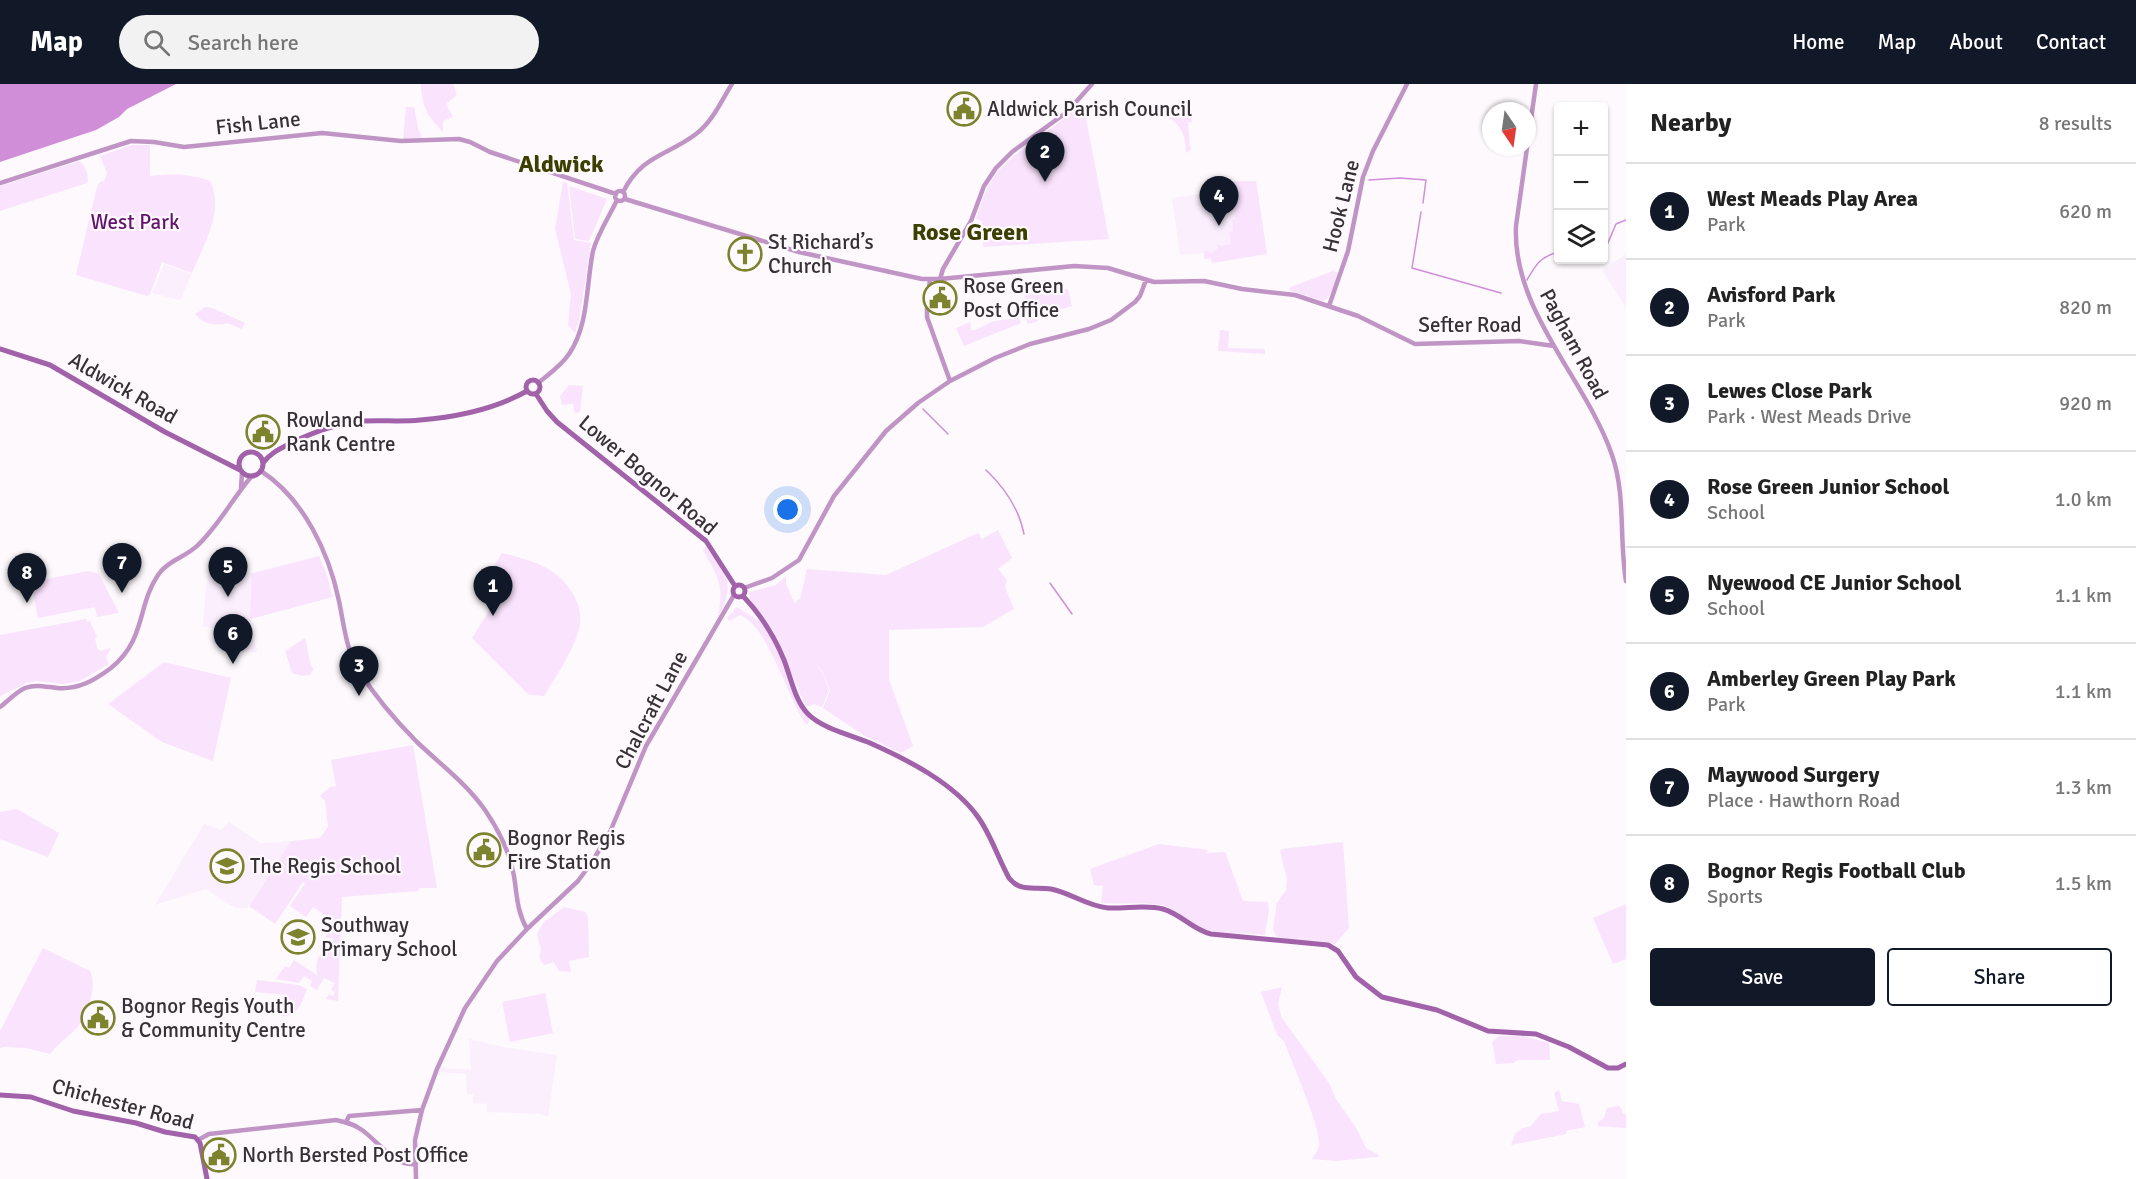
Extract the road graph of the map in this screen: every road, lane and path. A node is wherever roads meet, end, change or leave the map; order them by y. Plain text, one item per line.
1 (732, 84) edge
2 (1092, 84) edge
3 (1407, 84) edge
4 (1536, 84) edge
5 (0, 183) edge
6 (623, 192) junction
7 (616, 194) junction
8 (625, 199) junction
9 (617, 200) junction
10 (930, 279) junction
11 (940, 279) junction
12 (1146, 280) junction
13 (1329, 306) junction
14 (1554, 346) junction
15 (0, 349) edge
16 (950, 381) junction
17 (538, 383) junction
18 (527, 391) junction
19 (536, 394) junction
20 (275, 451) junction
21 (255, 453) junction
22 (240, 458) junction
23 (225, 462) junction
24 (263, 463) junction
25 (261, 471) junction
26 (241, 472) junction
27 (251, 477) junction
28 (241, 489) junction
29 (1626, 581) edge
30 (735, 586) junction
31 (744, 588) junction
32 (734, 595) junction
33 (743, 596) junction
34 (0, 707) edge
35 (527, 929) junction
36 (1626, 1064) edge
37 (0, 1095) edge
38 (422, 1110) junction
39 (356, 1119) junction
40 (346, 1122) junction
41 (198, 1140) junction
42 (416, 1164) junction
43 (207, 1179) edge
44 (416, 1179) edge

1 - 6 street
2 - 11 street
3 - 13 street, Hook Lane
4 - 14 street, Pagham Road
5 - 7 street, Fish Lane
6 - 7 street
6 - 8 street
7 - 9 street
8 - 9 street
8 - 10 street, Sefter Road
9 - 17 street
10 - 11 street, Sefter Road
10 - 16 street
11 - 12 street, Sefter Road
12 - 13 street, Sefter Road
12 - 16 street
13 - 14 street, Sefter Road
14 - 29 street, Pagham Road
15 - 23 main road, Aldwick Road
16 - 31 street
17 - 18 main road
17 - 19 main road
18 - 19 main road
18 - 20 main road
19 - 30 main road, Lower Bognor Road
20 - 21 main road
20 - 24 main road
21 - 22 main road
21 - 24 main road
22 - 23 main road
22 - 26 main road
23 - 26 main road, Aldwick Road
24 - 25 main road
25 - 27 main road
25 - 35 street
26 - 27 main road
26 - 28 street
27 - 28 street
28 - 34 street
30 - 31 main road
30 - 32 main road
31 - 33 main road
32 - 33 main road
32 - 35 street, Chalcraft Lane
33 - 36 main road
35 - 38 street, Chalcraft Lane
37 - 41 main road, Chichester Road
38 - 39 street
38 - 42 street, Chalcraft Lane
39 - 40 street
39 - 40 street
39 - 42 street
40 - 41 street
41 - 43 main road, Chichester Road
42 - 44 street, Chalcraft Lane

